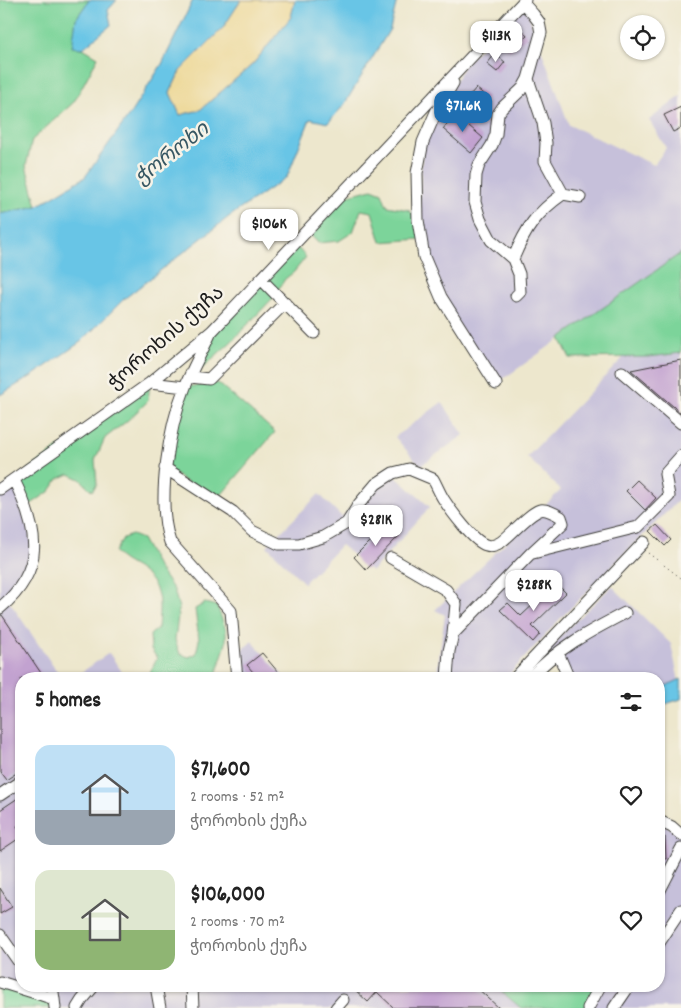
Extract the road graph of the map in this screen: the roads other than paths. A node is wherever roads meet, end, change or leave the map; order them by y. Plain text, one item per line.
1 (524, 2) edge
2 (464, 65) junction
3 (528, 79) junction
4 (563, 194) junction
5 (580, 198) dead end
6 (513, 259) junction
7 (261, 279) junction
8 (516, 296) dead end
9 (284, 303) junction
10 (212, 331) junction
11 (314, 333) dead end
12 (622, 372) dead end
13 (187, 382) junction
14 (150, 383) junction
15 (496, 384) dead end
16 (681, 423) edge
17 (681, 456) edge
18 (165, 468) junction
19 (14, 480) junction
20 (0, 489) edge
21 (642, 544) road end
22 (531, 553) junction
23 (391, 558) dead end
24 (0, 608) edge
25 (625, 614) dead end
26 (453, 634) junction
27 (558, 653) junction
28 (235, 672) edge
29 (448, 672) edge
30 (521, 672) edge
31 (537, 672) edge
32 (566, 672) edge
33 (15, 786) edge
34 (0, 795) edge
35 (665, 824) edge
36 (681, 835) edge
37 (681, 849) edge
38 (665, 880) edge
39 (681, 910) edge
40 (665, 934) edge
41 (0, 935) edge
42 (15, 956) edge
43 (0, 982) edge
44 (15, 985) edge
45 (40, 992) edge
46 (89, 992) edge
47 (157, 992) edge
48 (192, 992) edge
49 (597, 992) edge
50 (625, 992) edge
51 (54, 1003) edge
52 (77, 1008) edge
53 (160, 1008) edge
54 (193, 1008) edge
55 (588, 1008) edge
56 (614, 1008) edge

1 - 2 street, ჭოროხის ქუჩა
1 - 3 street
2 - 7 street, ჭოროხის ქუჩა
2 - 15 street
3 - 4 street
3 - 6 street
4 - 5 street
4 - 6 street
6 - 8 street
7 - 9 street
7 - 10 street, ჭოროხის ქუჩა
9 - 11 street
9 - 13 street
10 - 13 street
10 - 14 street, ჭოროხის ქუჩა
12 - 16 street
13 - 14 street
13 - 18 street
14 - 19 street, ჭოროხის ქუჩა
17 - 22 street
18 - 22 street
18 - 28 street
19 - 20 street, ჭოროხის ქუჩა
19 - 24 street
21 - 30 street
22 - 26 street
23 - 26 street
25 - 27 street
26 - 29 street
27 - 31 street
27 - 32 street
33 - 34 street
35 - 36 street
37 - 38 street
39 - 40 street
41 - 42 street
43 - 44 street
45 - 51 street
46 - 52 street
47 - 53 street
48 - 54 street
49 - 55 street
50 - 56 street

